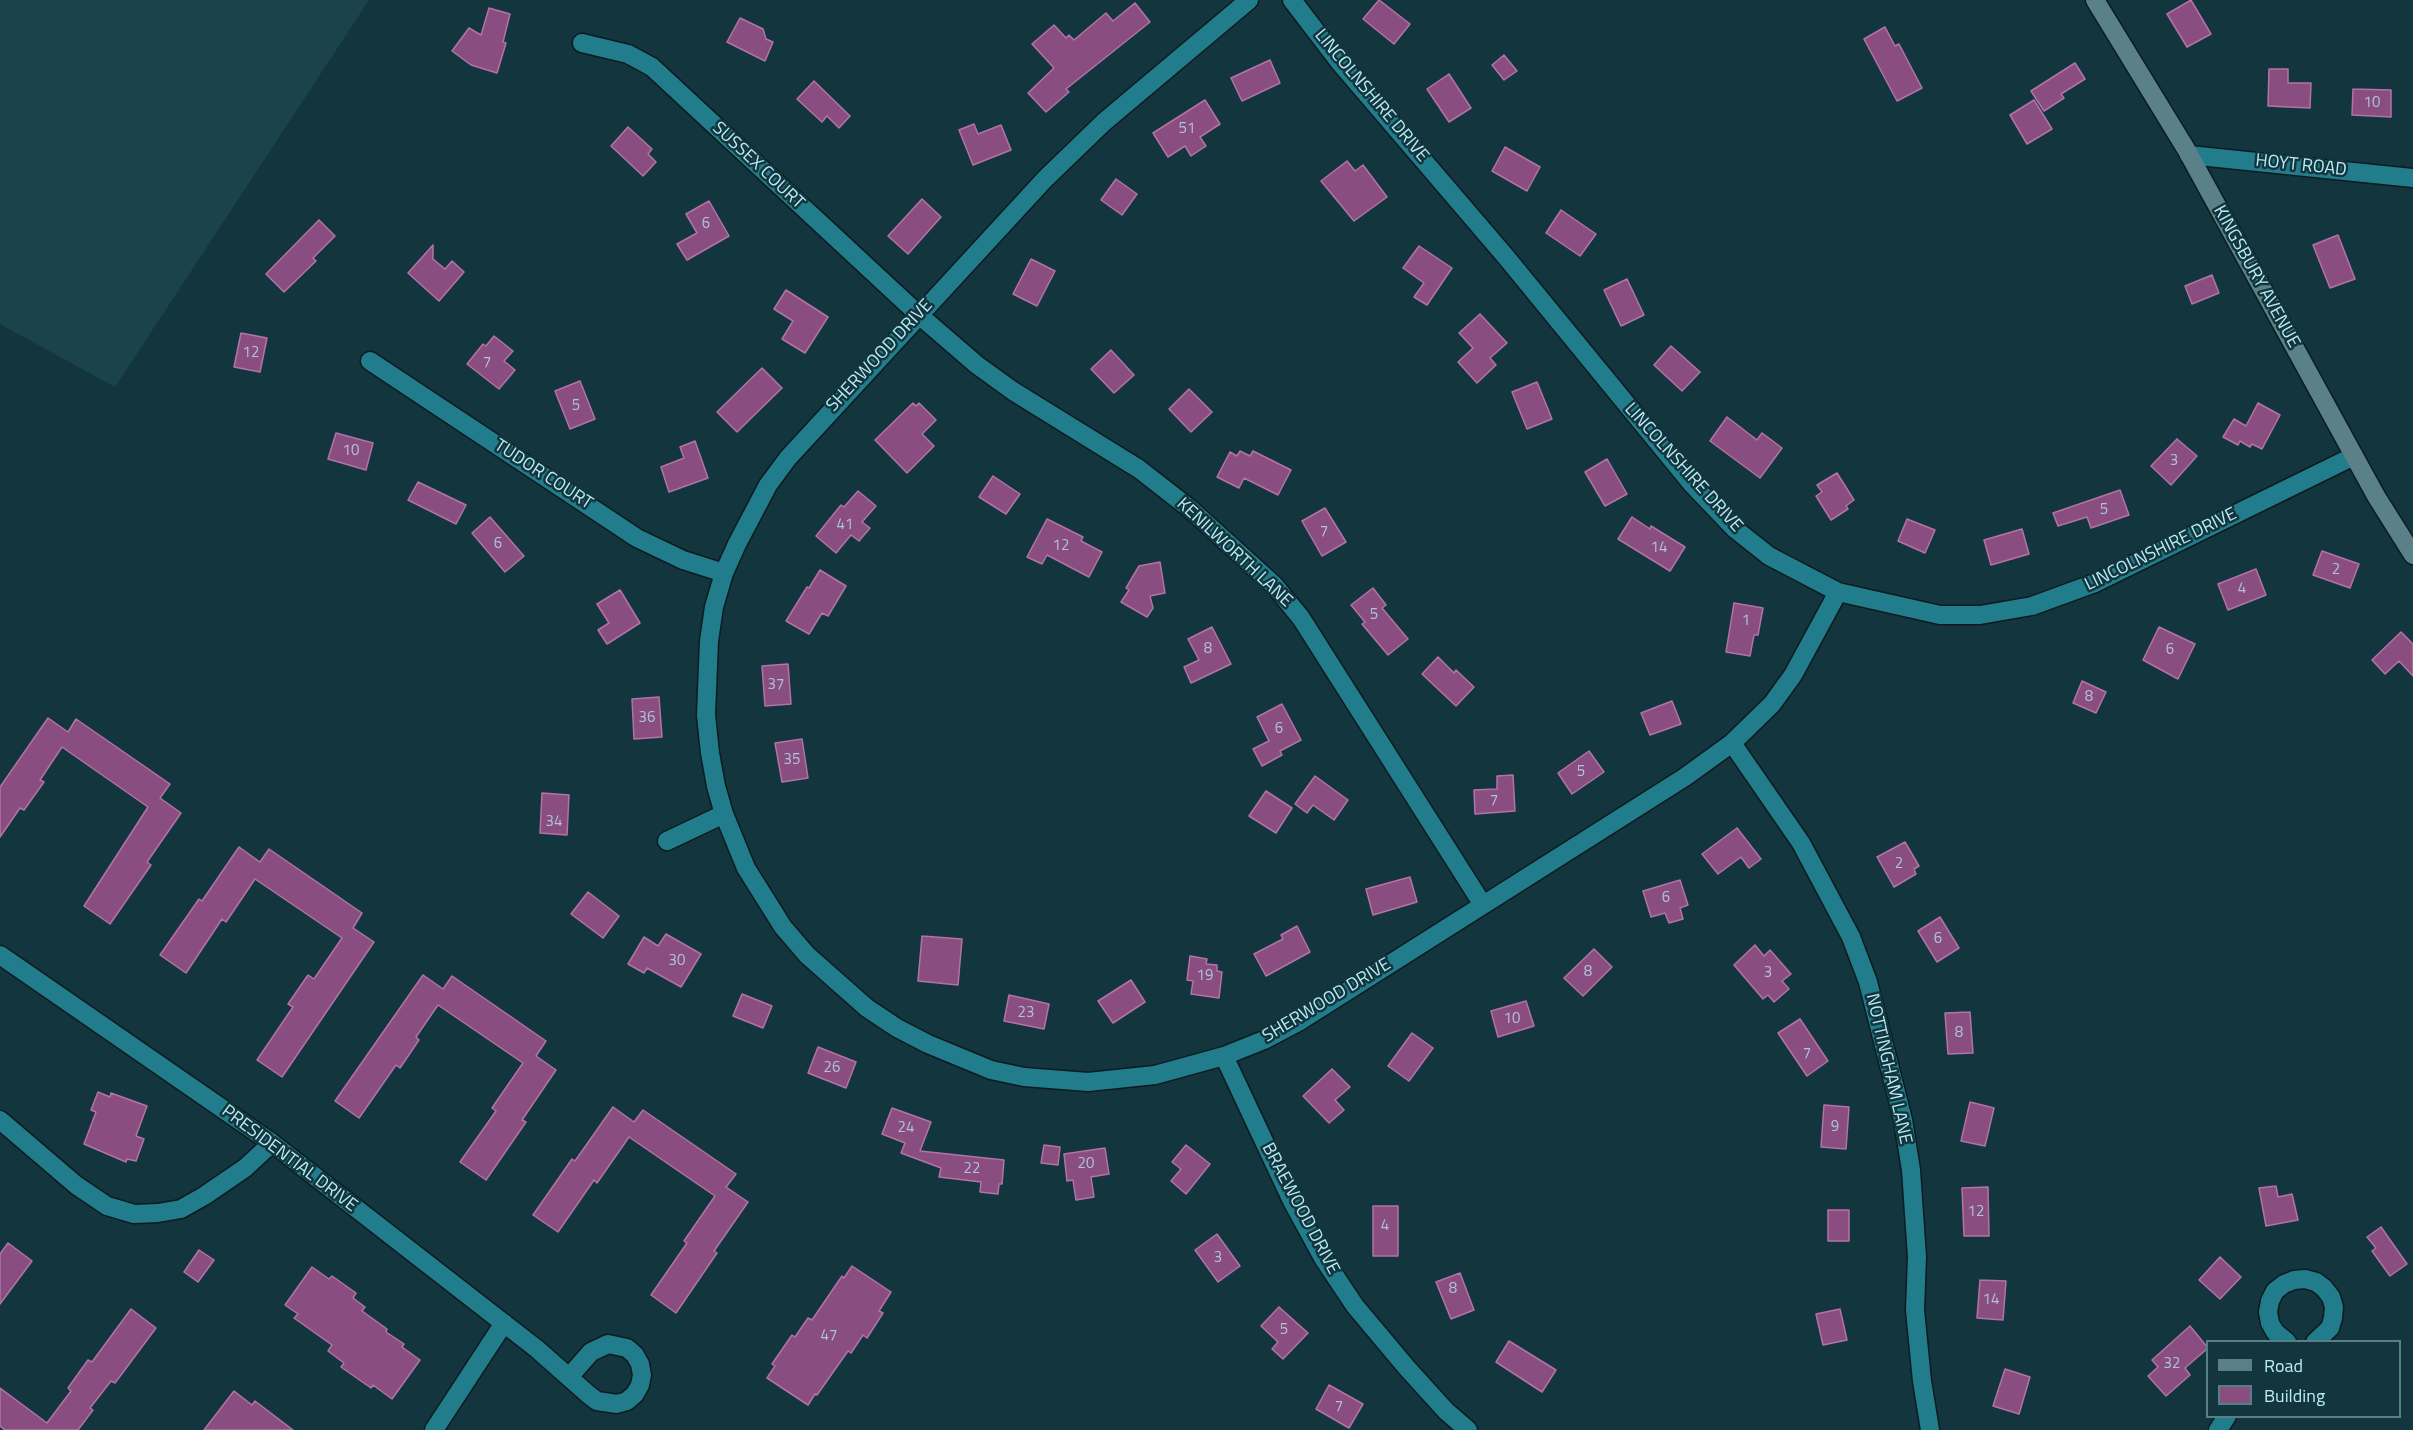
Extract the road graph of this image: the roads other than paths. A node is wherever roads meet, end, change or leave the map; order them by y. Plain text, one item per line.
1 (1249, 0) edge
2 (1292, 0) edge
3 (2095, 0) edge
4 (582, 43) dead end
5 (2189, 154) junction
6 (2413, 178) edge
7 (919, 315) junction
8 (370, 361) dead end
9 (2354, 456) junction
10 (2413, 555) edge
11 (724, 573) junction
12 (1838, 592) junction
13 (1732, 743) junction
14 (724, 814) junction
15 (667, 841) dead end
16 (1483, 905) junction
17 (0, 955) edge
18 (1224, 1056) junction
19 (0, 1120) edge
20 (272, 1143) junction
21 (504, 1323) junction
22 (2283, 1340) edge
23 (2316, 1340) edge
24 (568, 1377) dead end
25 (434, 1430) edge
26 (1468, 1430) edge
27 (1930, 1430) edge

1 - 7 street, SHERWOOD DRIVE
2 - 12 street, LINCOLNSHIRE DRIVE
3 - 5 main road, KINGSBURY AVENUE
4 - 7 street, SUSSEX COURT
5 - 6 street, HOYT ROAD
5 - 9 main road, KINGSBURY AVENUE
7 - 11 street, SHERWOOD DRIVE
7 - 16 street, KENILWORTH LANE
8 - 11 street, TUDOR COURT
9 - 10 main road, KINGSBURY AVENUE
9 - 12 street, LINCOLNSHIRE DRIVE
11 - 14 street, SHERWOOD DRIVE
12 - 13 street, SHERWOOD DRIVE
13 - 16 street, SHERWOOD DRIVE
13 - 27 street, NOTTINGHAM LANE
14 - 15 street
14 - 18 street, SHERWOOD DRIVE
16 - 18 street, SHERWOOD DRIVE
17 - 20 street, PRESIDENTIAL DRIVE
18 - 26 street, BRAEWOOD DRIVE
19 - 20 street
20 - 21 street, PRESIDENTIAL DRIVE
21 - 24 street, PRESIDENTIAL DRIVE
21 - 25 street
22 - 23 street

